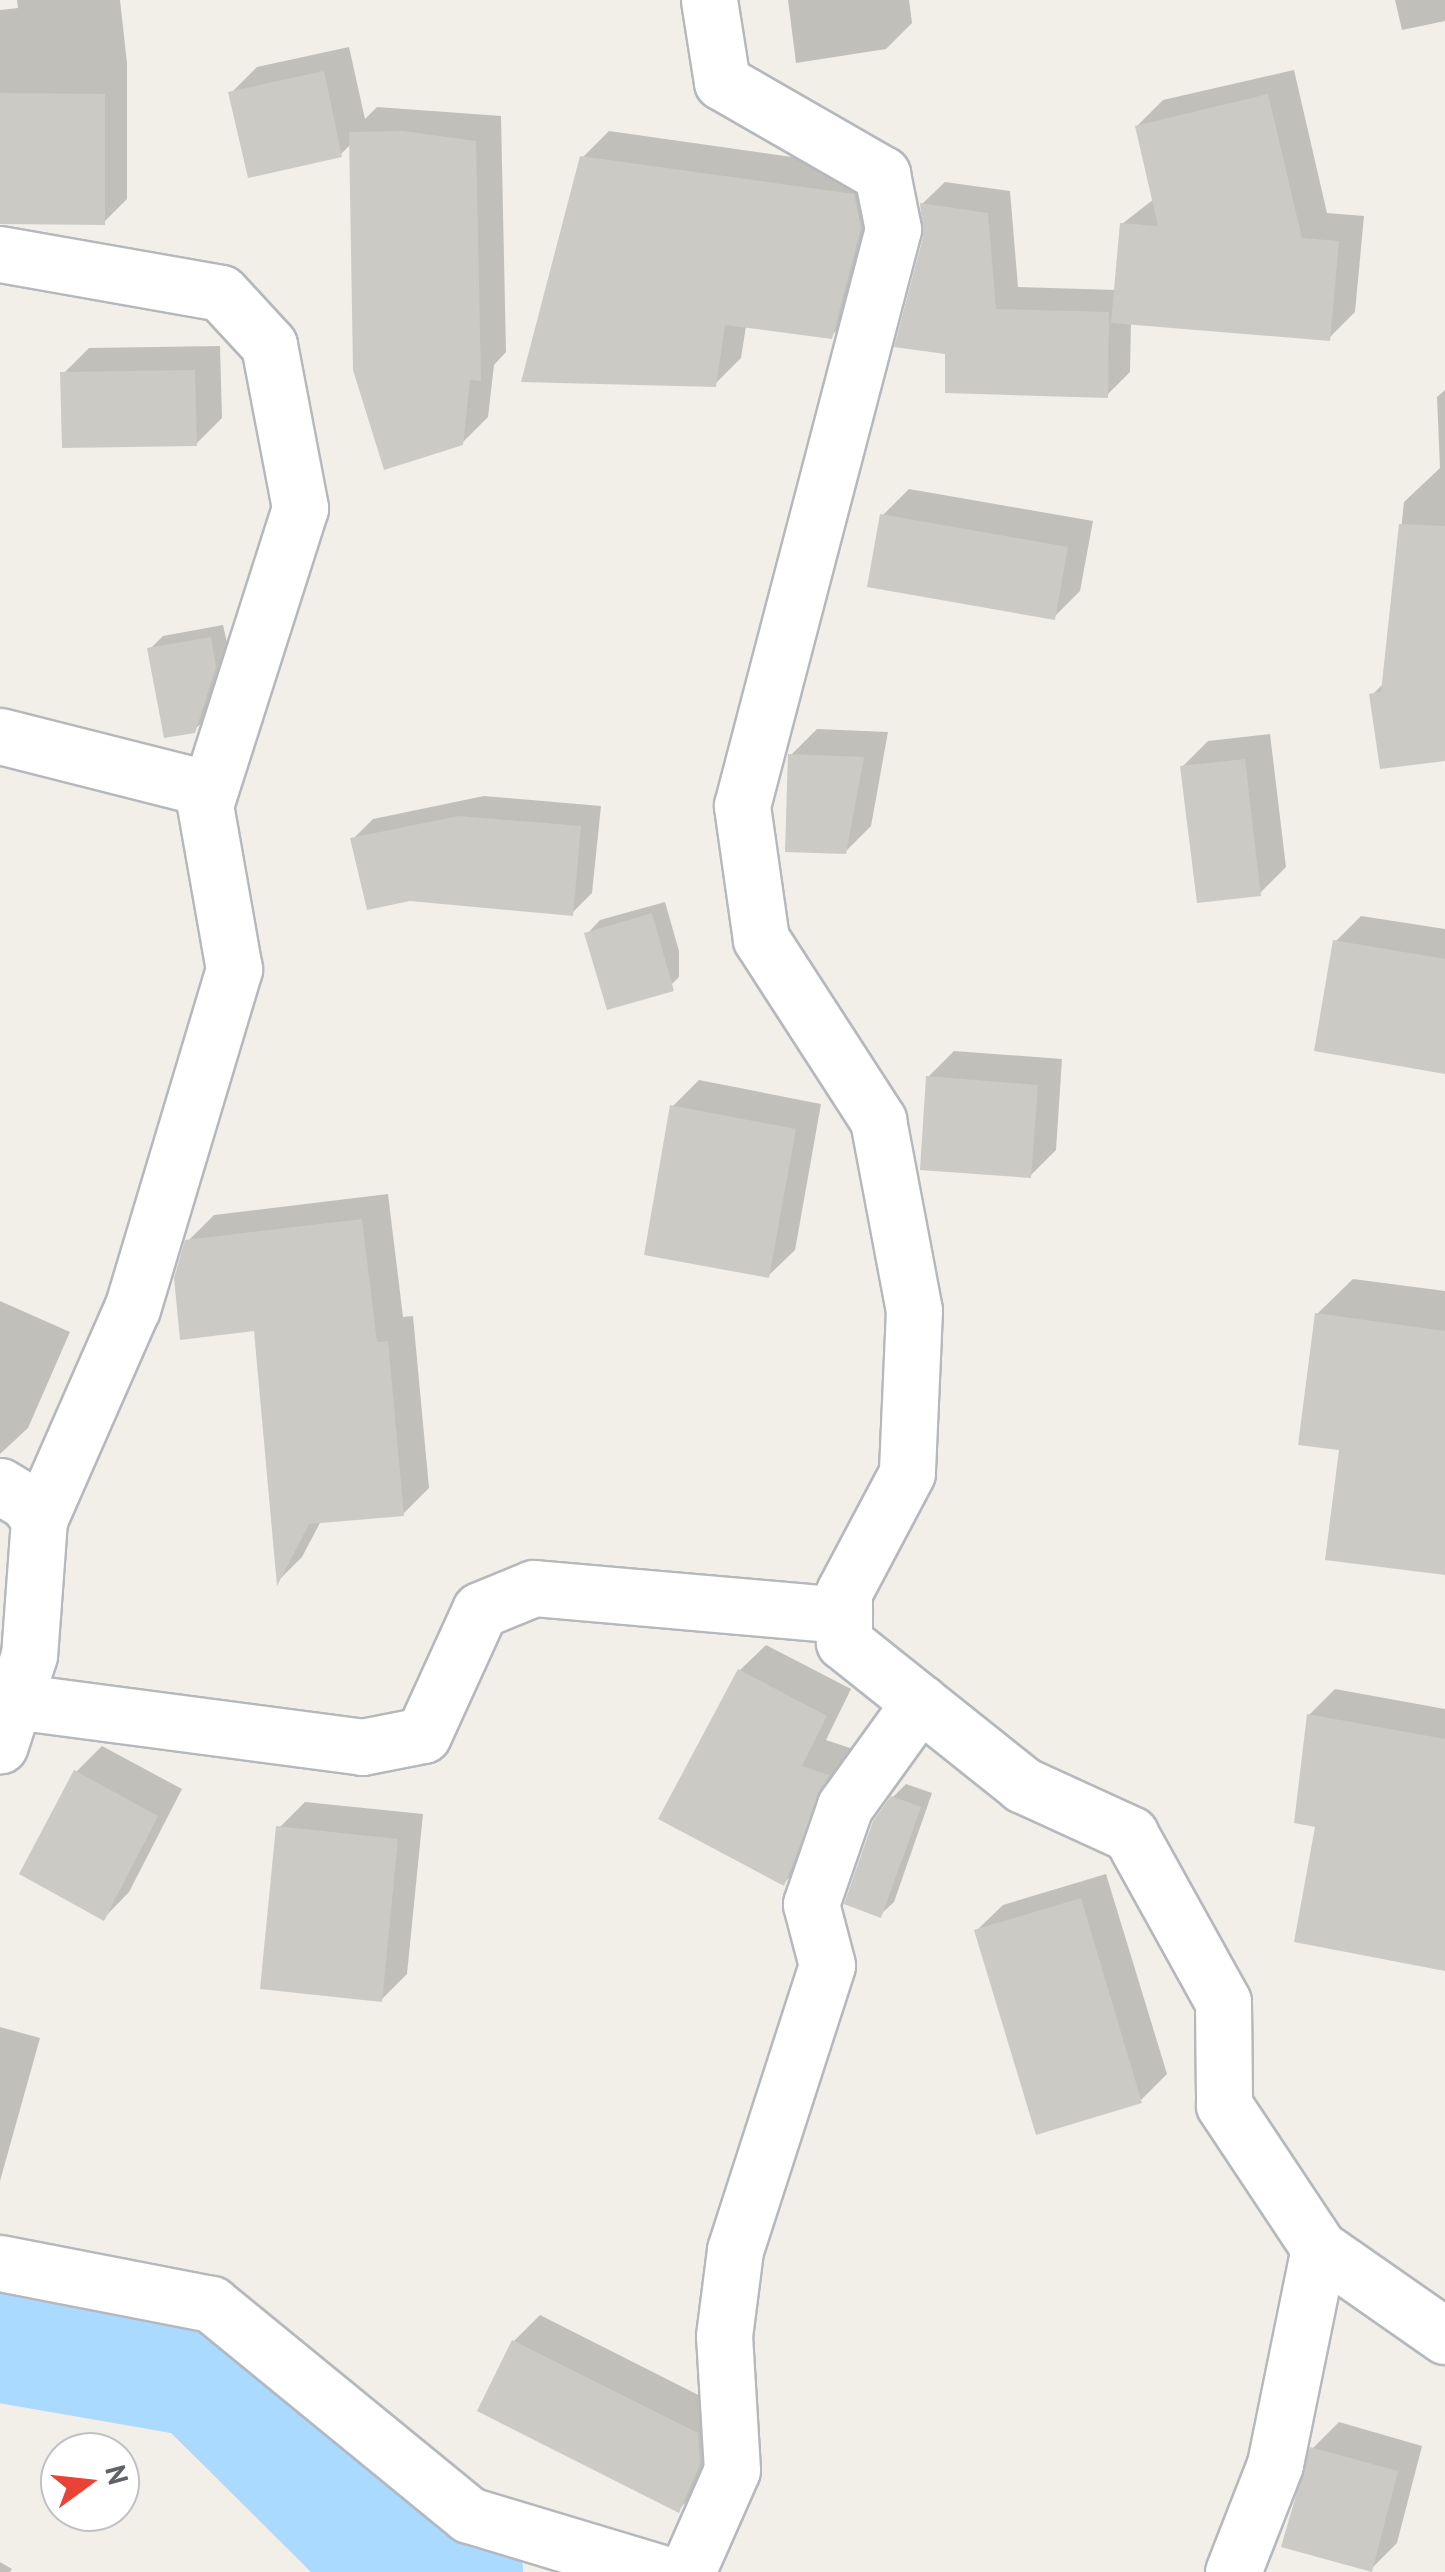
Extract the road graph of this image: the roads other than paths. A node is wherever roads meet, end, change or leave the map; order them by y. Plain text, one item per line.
1 (708, 0) edge
2 (0, 254) edge
3 (0, 736) edge
4 (209, 788) junction
5 (20, 1503) edge
6 (844, 1615) junction
7 (920, 1702) junction
8 (7, 1723) edge
9 (1319, 2248) junction
10 (0, 2263) edge
11 (1445, 2336) edge
12 (658, 2572) edge
13 (687, 2572) edge
14 (1233, 2572) edge

1 - 6 street
2 - 4 street
3 - 4 street
4 - 5 street
5 - 8 street
6 - 7 street
6 - 8 street
7 - 9 street
7 - 13 street
9 - 11 street
9 - 14 street
10 - 12 street

